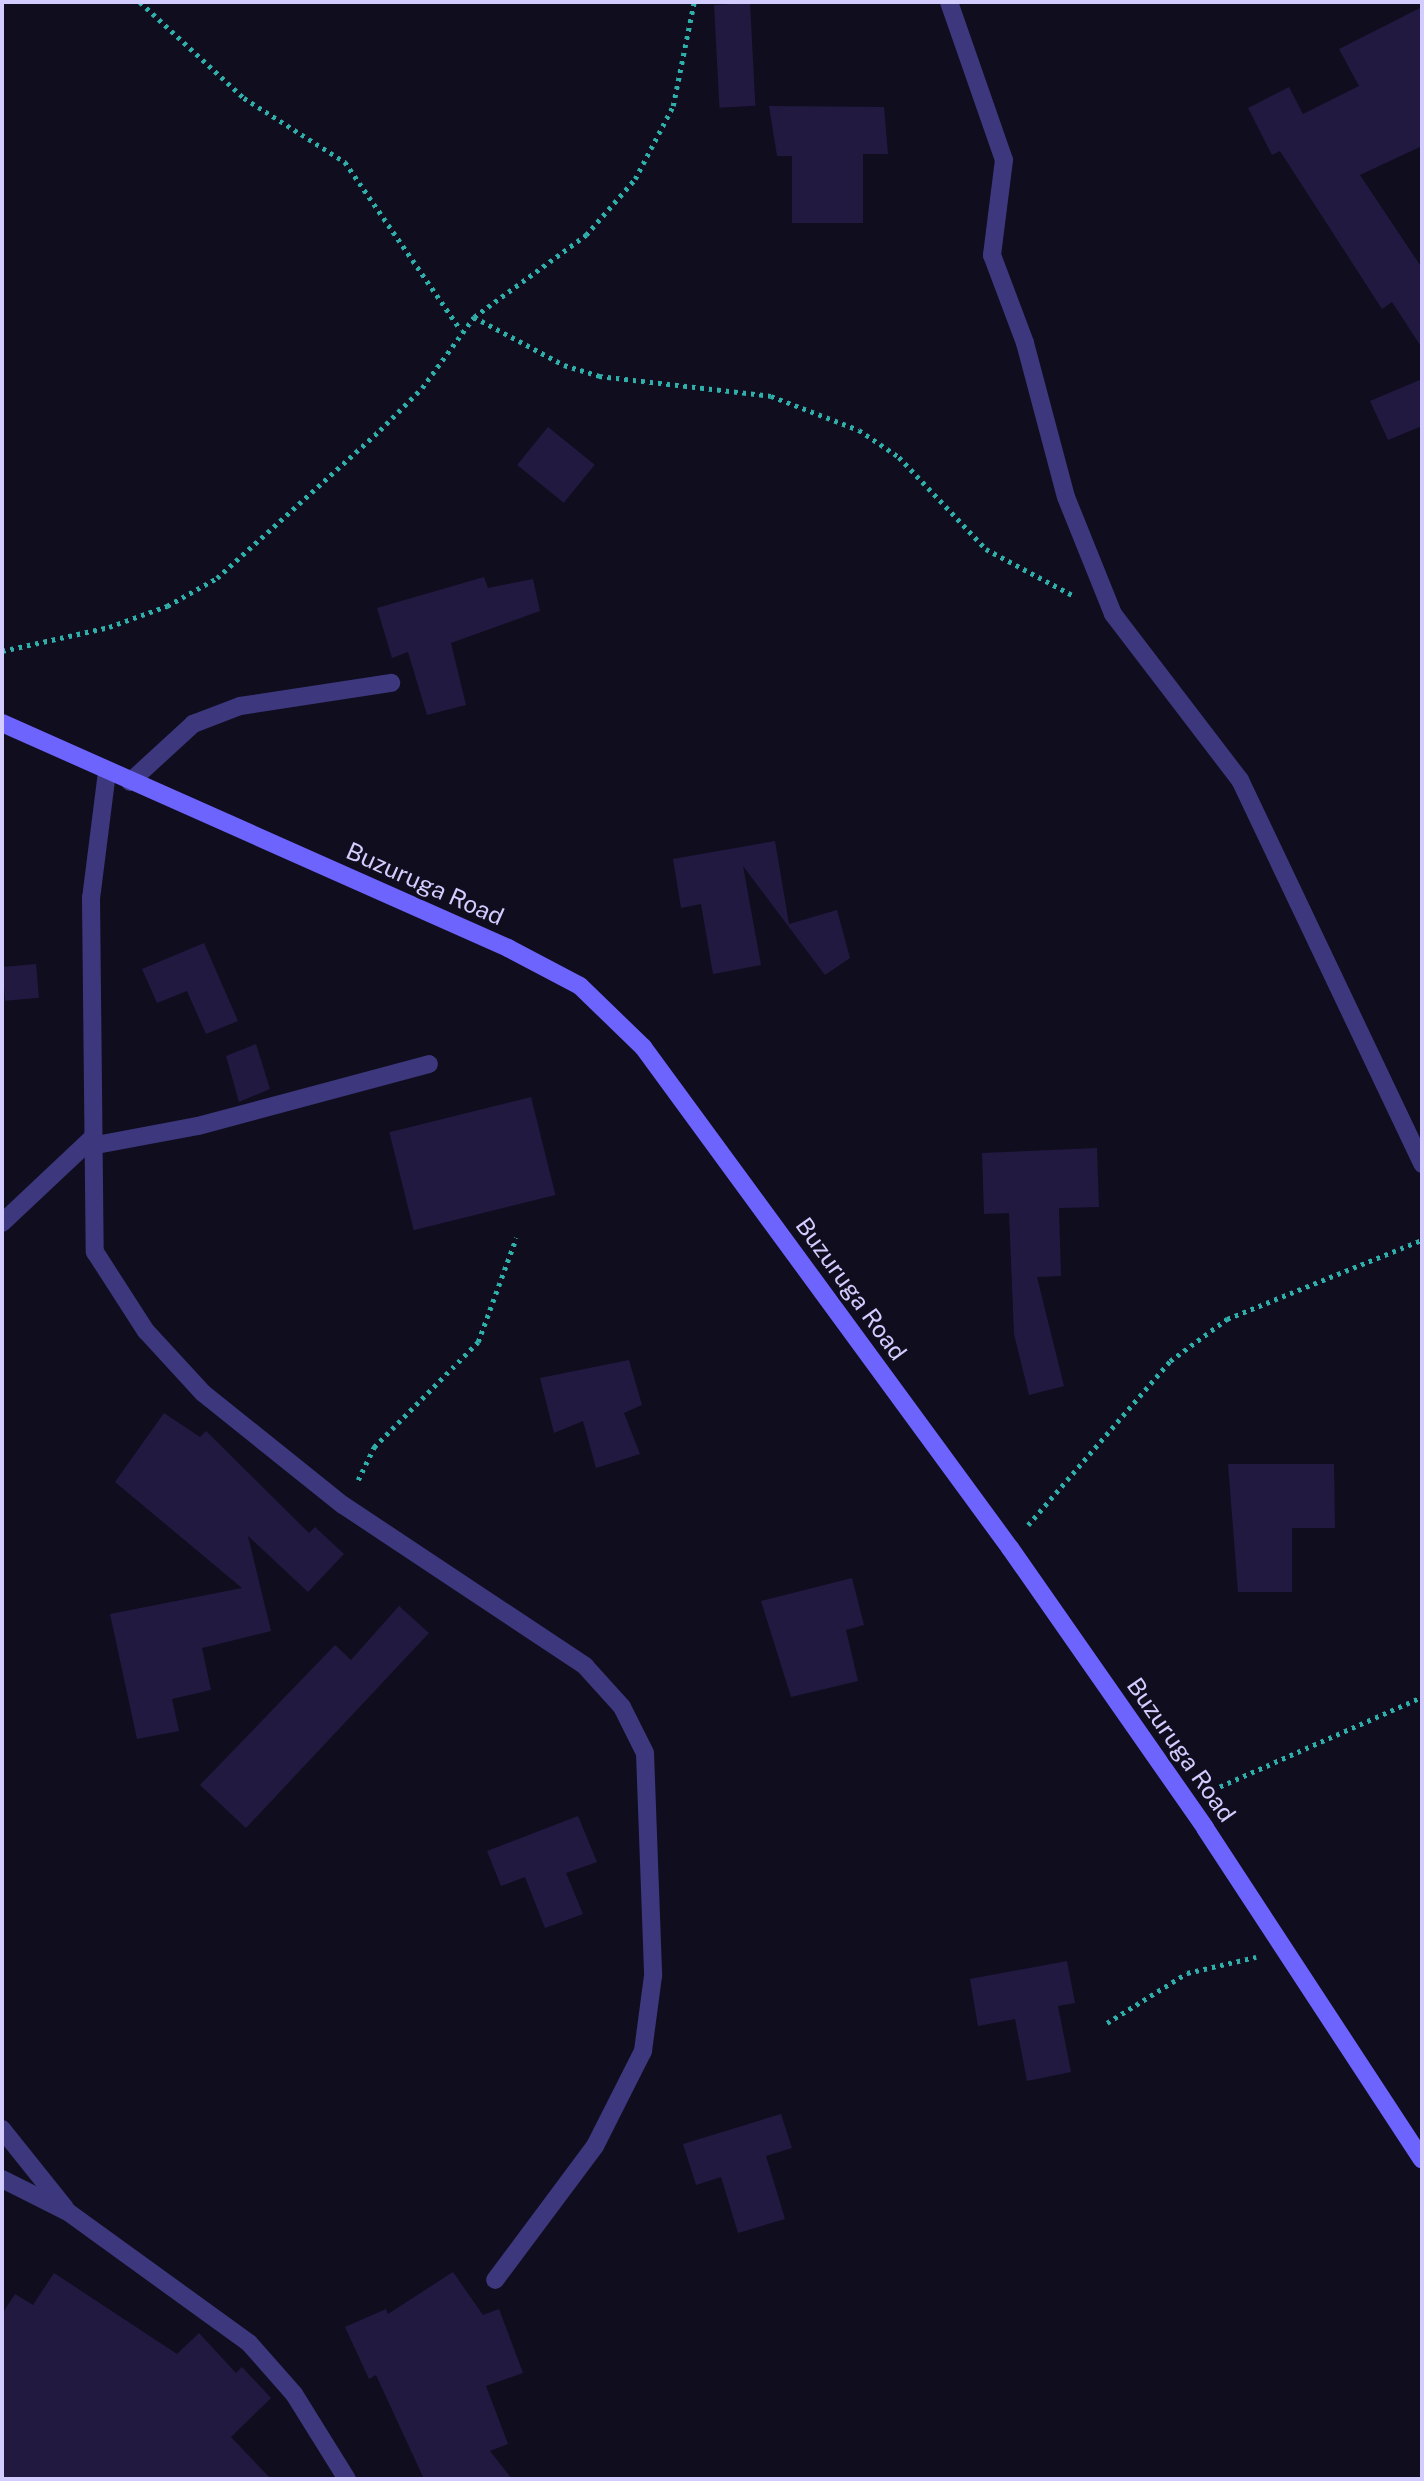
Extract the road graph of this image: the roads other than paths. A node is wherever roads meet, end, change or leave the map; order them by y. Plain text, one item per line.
1 (948, 2) edge
2 (391, 683) dead end
3 (2, 723) edge
4 (107, 772) junction
5 (130, 782) junction
6 (429, 1064) dead end
7 (91, 1142) junction
8 (1422, 1164) edge
9 (2, 1223) edge
10 (2, 2129) edge
11 (1422, 2159) edge
12 (2, 2179) edge
13 (68, 2213) junction
14 (495, 2280) dead end
15 (347, 2479) edge

1 - 8 street
2 - 5 street
3 - 4 main road, Buzuruga Road
4 - 5 main road, Buzuruga Road
4 - 7 street
5 - 11 main road, Buzuruga Road
6 - 7 street
7 - 9 street
7 - 14 street
10 - 13 street
12 - 13 street
13 - 15 street

